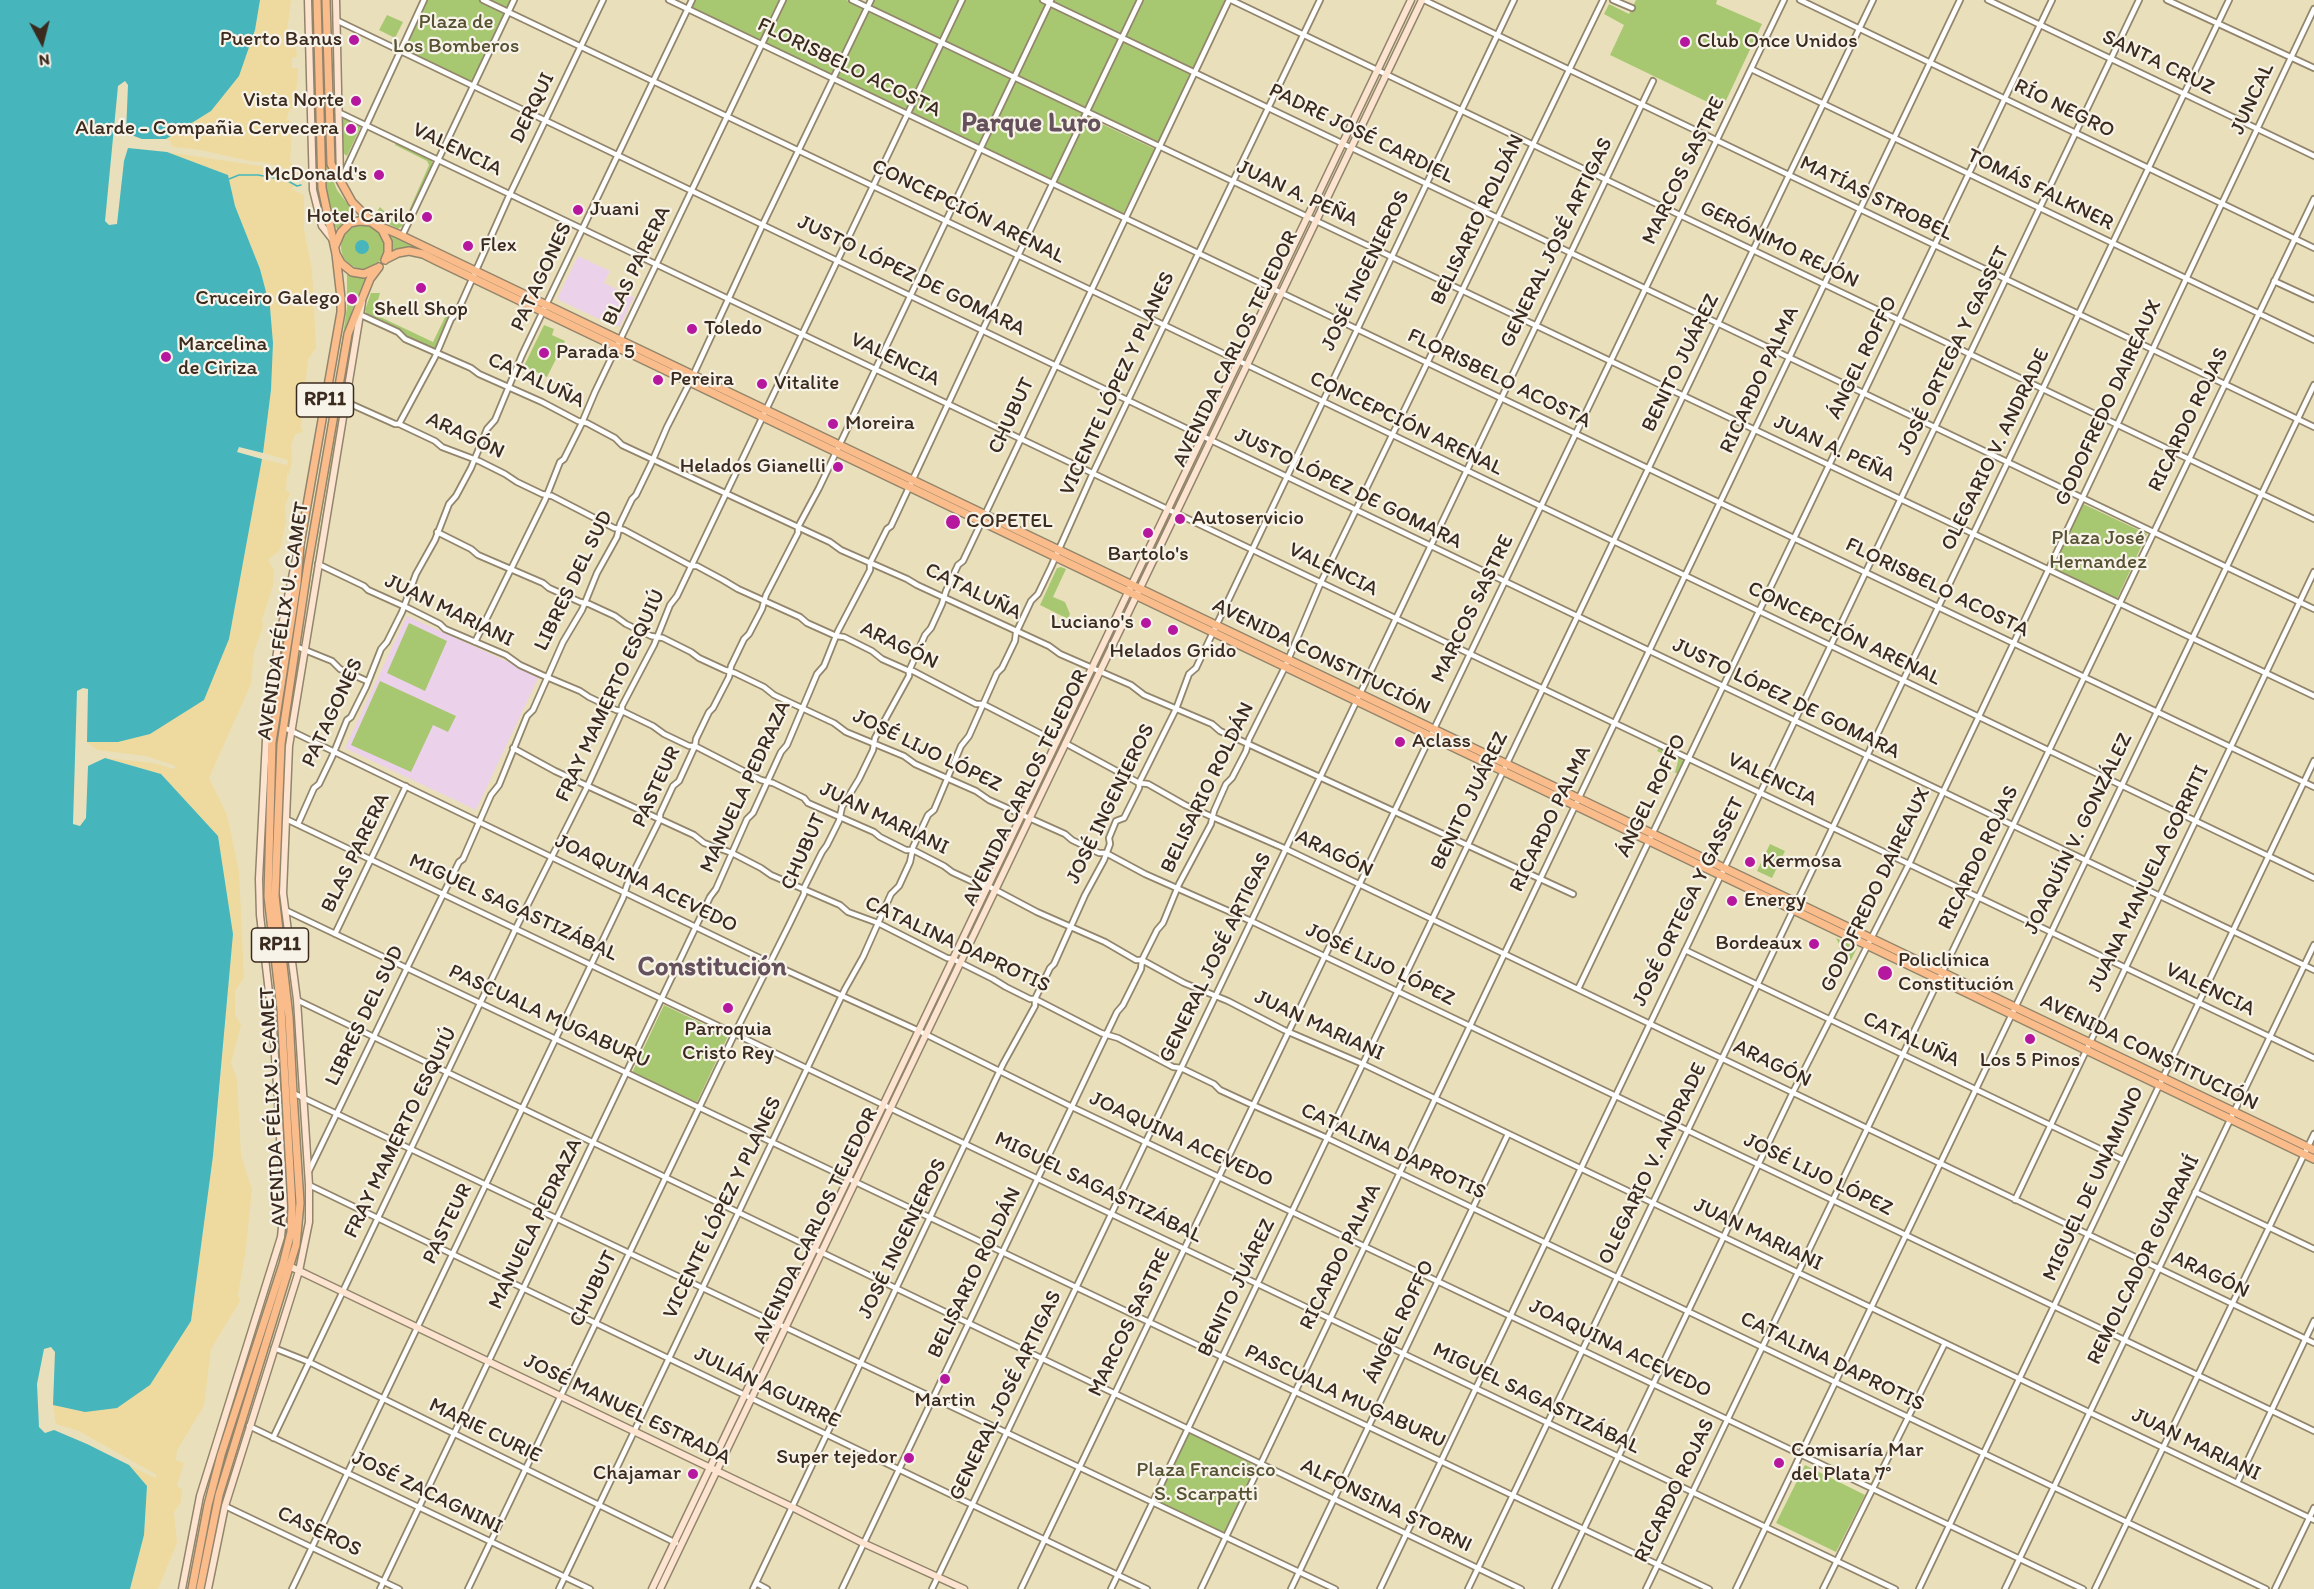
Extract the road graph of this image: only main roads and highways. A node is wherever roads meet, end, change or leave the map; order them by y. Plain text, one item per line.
1 (308, 0) edge
2 (317, 0) edge
3 (326, 0) edge
4 (336, 0) edge
5 (1411, 0) edge
6 (1423, 0) edge
7 (340, 183) junction
8 (375, 224) junction
9 (334, 243) junction
10 (336, 254) junction
11 (386, 259) junction
12 (379, 267) junction
13 (474, 275) junction
14 (363, 296) junction
15 (618, 344) junction
16 (765, 414) junction
17 (300, 545) junction
18 (1129, 588) junction
19 (1139, 592) junction
20 (278, 725) junction
21 (922, 1033) junction
22 (2309, 1151) edge
23 (2314, 1159) edge
24 (276, 1260) junction
25 (283, 1264) junction
26 (291, 1267) junction
27 (299, 1271) junction
28 (713, 1469) junction
29 (678, 1544) junction
30 (210, 1588) edge
31 (182, 1589) edge
32 (192, 1589) edge
33 (200, 1589) edge
34 (652, 1589) edge
35 (660, 1589) edge
36 (964, 1589) edge

1 - 9 main road
2 - 9 main road, RP11
3 - 7 main road
4 - 7 main road
5 - 18 main road, AVENIDA CARLOS TEJEDOR
6 - 19 main road, AVENIDA CARLOS TEJEDOR
7 - 8 main road
8 - 9 main road
8 - 11 main road
8 - 13 main road, AVENIDA CONSTITUCIÓN
9 - 10 main road, RP11
10 - 12 main road
10 - 17 main road, AVENIDA FÉLIX U. CAMET / RP11
11 - 12 main road, RP11
11 - 13 main road, AVENIDA CONSTITUCIÓN
12 - 14 main road, AVENIDA FÉLIX U. CAMET / RP11
13 - 15 main road, AVENIDA CONSTITUCIÓN
14 - 20 main road, AVENIDA FÉLIX U. CAMET / RP11
14 - 27 main road, AVENIDA FÉLIX U. CAMET
15 - 16 main road, AVENIDA CONSTITUCIÓN
15 - 16 main road, AVENIDA CONSTITUCIÓN
16 - 18 main road, AVENIDA CONSTITUCIÓN
17 - 20 main road, AVENIDA FÉLIX U. CAMET / RP11
17 - 24 main road, AVENIDA FÉLIX U. CAMET
18 - 19 main road, AVENIDA CONSTITUCIÓN
18 - 21 main road, AVENIDA CARLOS TEJEDOR
19 - 21 main road, AVENIDA CARLOS TEJEDOR
19 - 22 main road, AVENIDA CONSTITUCIÓN
20 - 25 main road, AVENIDA FÉLIX U. CAMET / RP11
20 - 26 main road, AVENIDA FÉLIX U. CAMET / RP11
21 - 28 main road, AVENIDA CARLOS TEJEDOR
22 - 23 main road, AVENIDA CONSTITUCIÓN
24 - 25 main road, JOSÉ MANUEL ESTRADA
24 - 31 main road, AVENIDA FÉLIX U. CAMET
25 - 26 main road, JOSÉ MANUEL ESTRADA
25 - 32 main road, AVENIDA FÉLIX U. CAMET / RP11
26 - 27 main road, JOSÉ MANUEL ESTRADA
26 - 33 main road, AVENIDA FÉLIX U. CAMET / RP11
27 - 28 main road, JOSÉ MANUEL ESTRADA
27 - 30 main road, AVENIDA FÉLIX U. CAMET
28 - 29 main road, AVENIDA CARLOS TEJEDOR
28 - 36 main road, JOSÉ MANUEL ESTRADA
29 - 34 main road, AVENIDA CARLOS TEJEDOR
29 - 35 main road, AVENIDA CARLOS TEJEDOR

